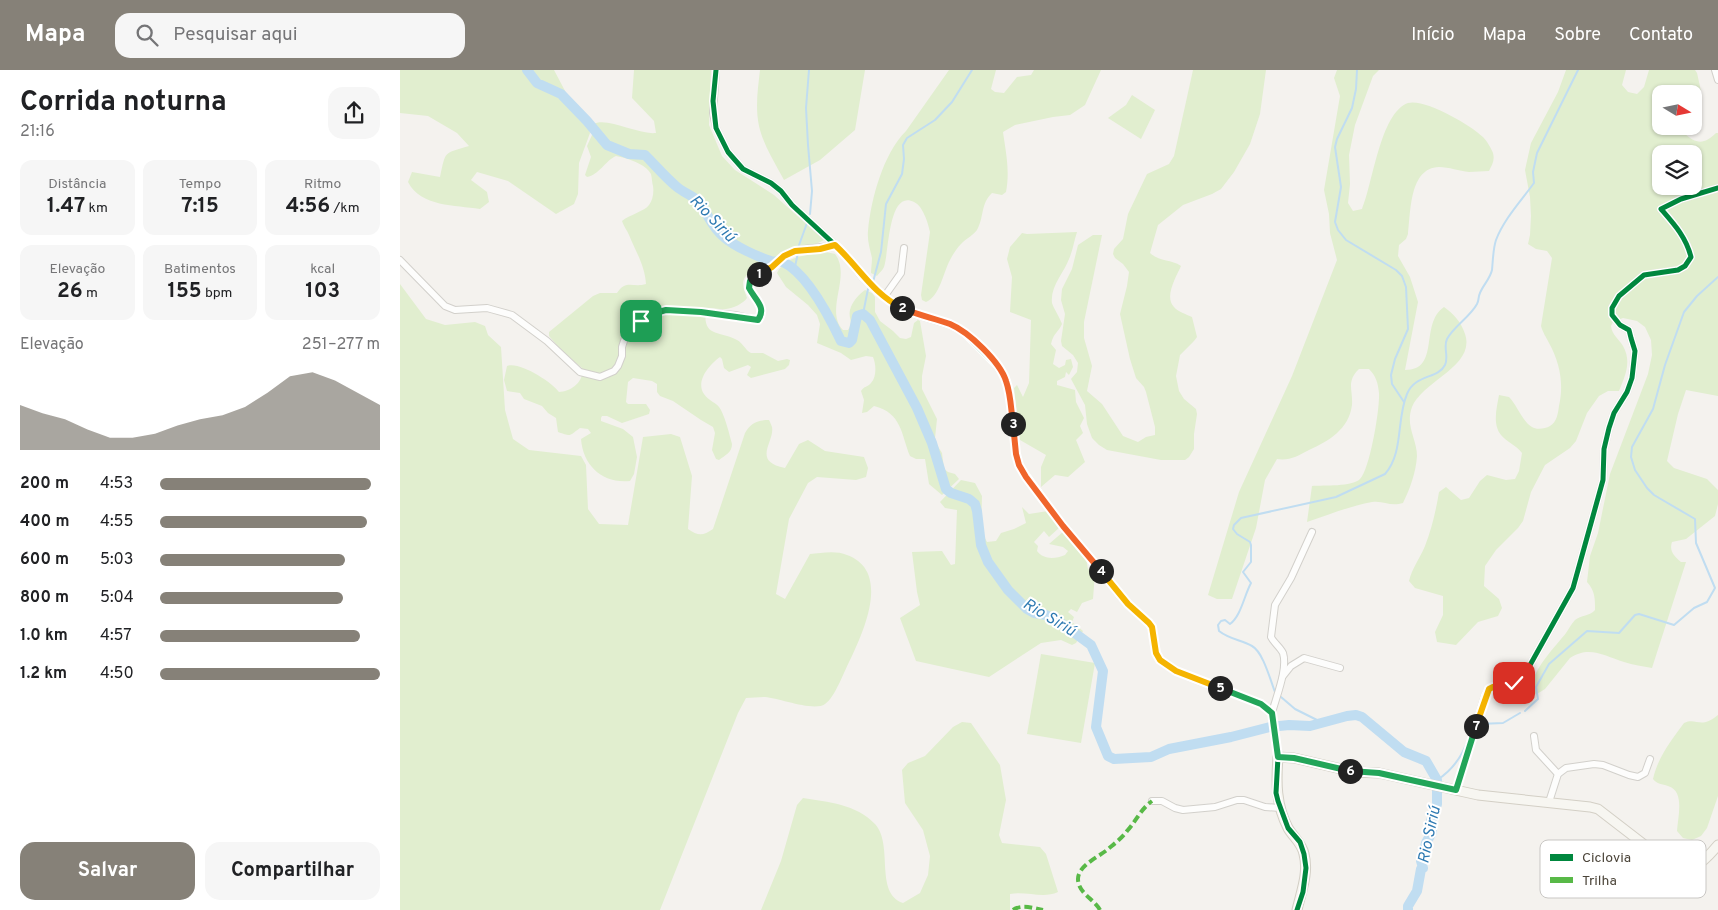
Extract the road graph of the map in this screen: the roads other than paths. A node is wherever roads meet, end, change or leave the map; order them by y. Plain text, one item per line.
1 (716, 70) edge
2 (1715, 70) edge
3 (1718, 80) edge
4 (1718, 188) edge
5 (835, 245) junction
6 (904, 248) dead end
7 (400, 260) edge
8 (884, 297) junction
9 (1312, 532) dead end
10 (1340, 668) dead end
11 (1282, 678) junction
12 (1272, 713) junction
13 (1534, 736) dead end
14 (1278, 757) junction
15 (1650, 759) dead end
16 (1558, 774) junction
17 (1456, 790) junction
18 (1152, 801) dead end
19 (1549, 802) junction
20 (1280, 808) junction
21 (1639, 840) edge
22 (1718, 845) edge
23 (1706, 858) edge
24 (1297, 910) edge

1 - 5 street
2 - 3 street
4 - 17 street
5 - 7 street
5 - 8 street
6 - 8 street
8 - 12 street
9 - 11 street
10 - 11 street
11 - 12 street
12 - 14 street
13 - 16 street
14 - 17 street
14 - 20 street
15 - 16 street
16 - 19 street
17 - 19 street
18 - 20 street
19 - 21 street
20 - 24 street
22 - 23 street

